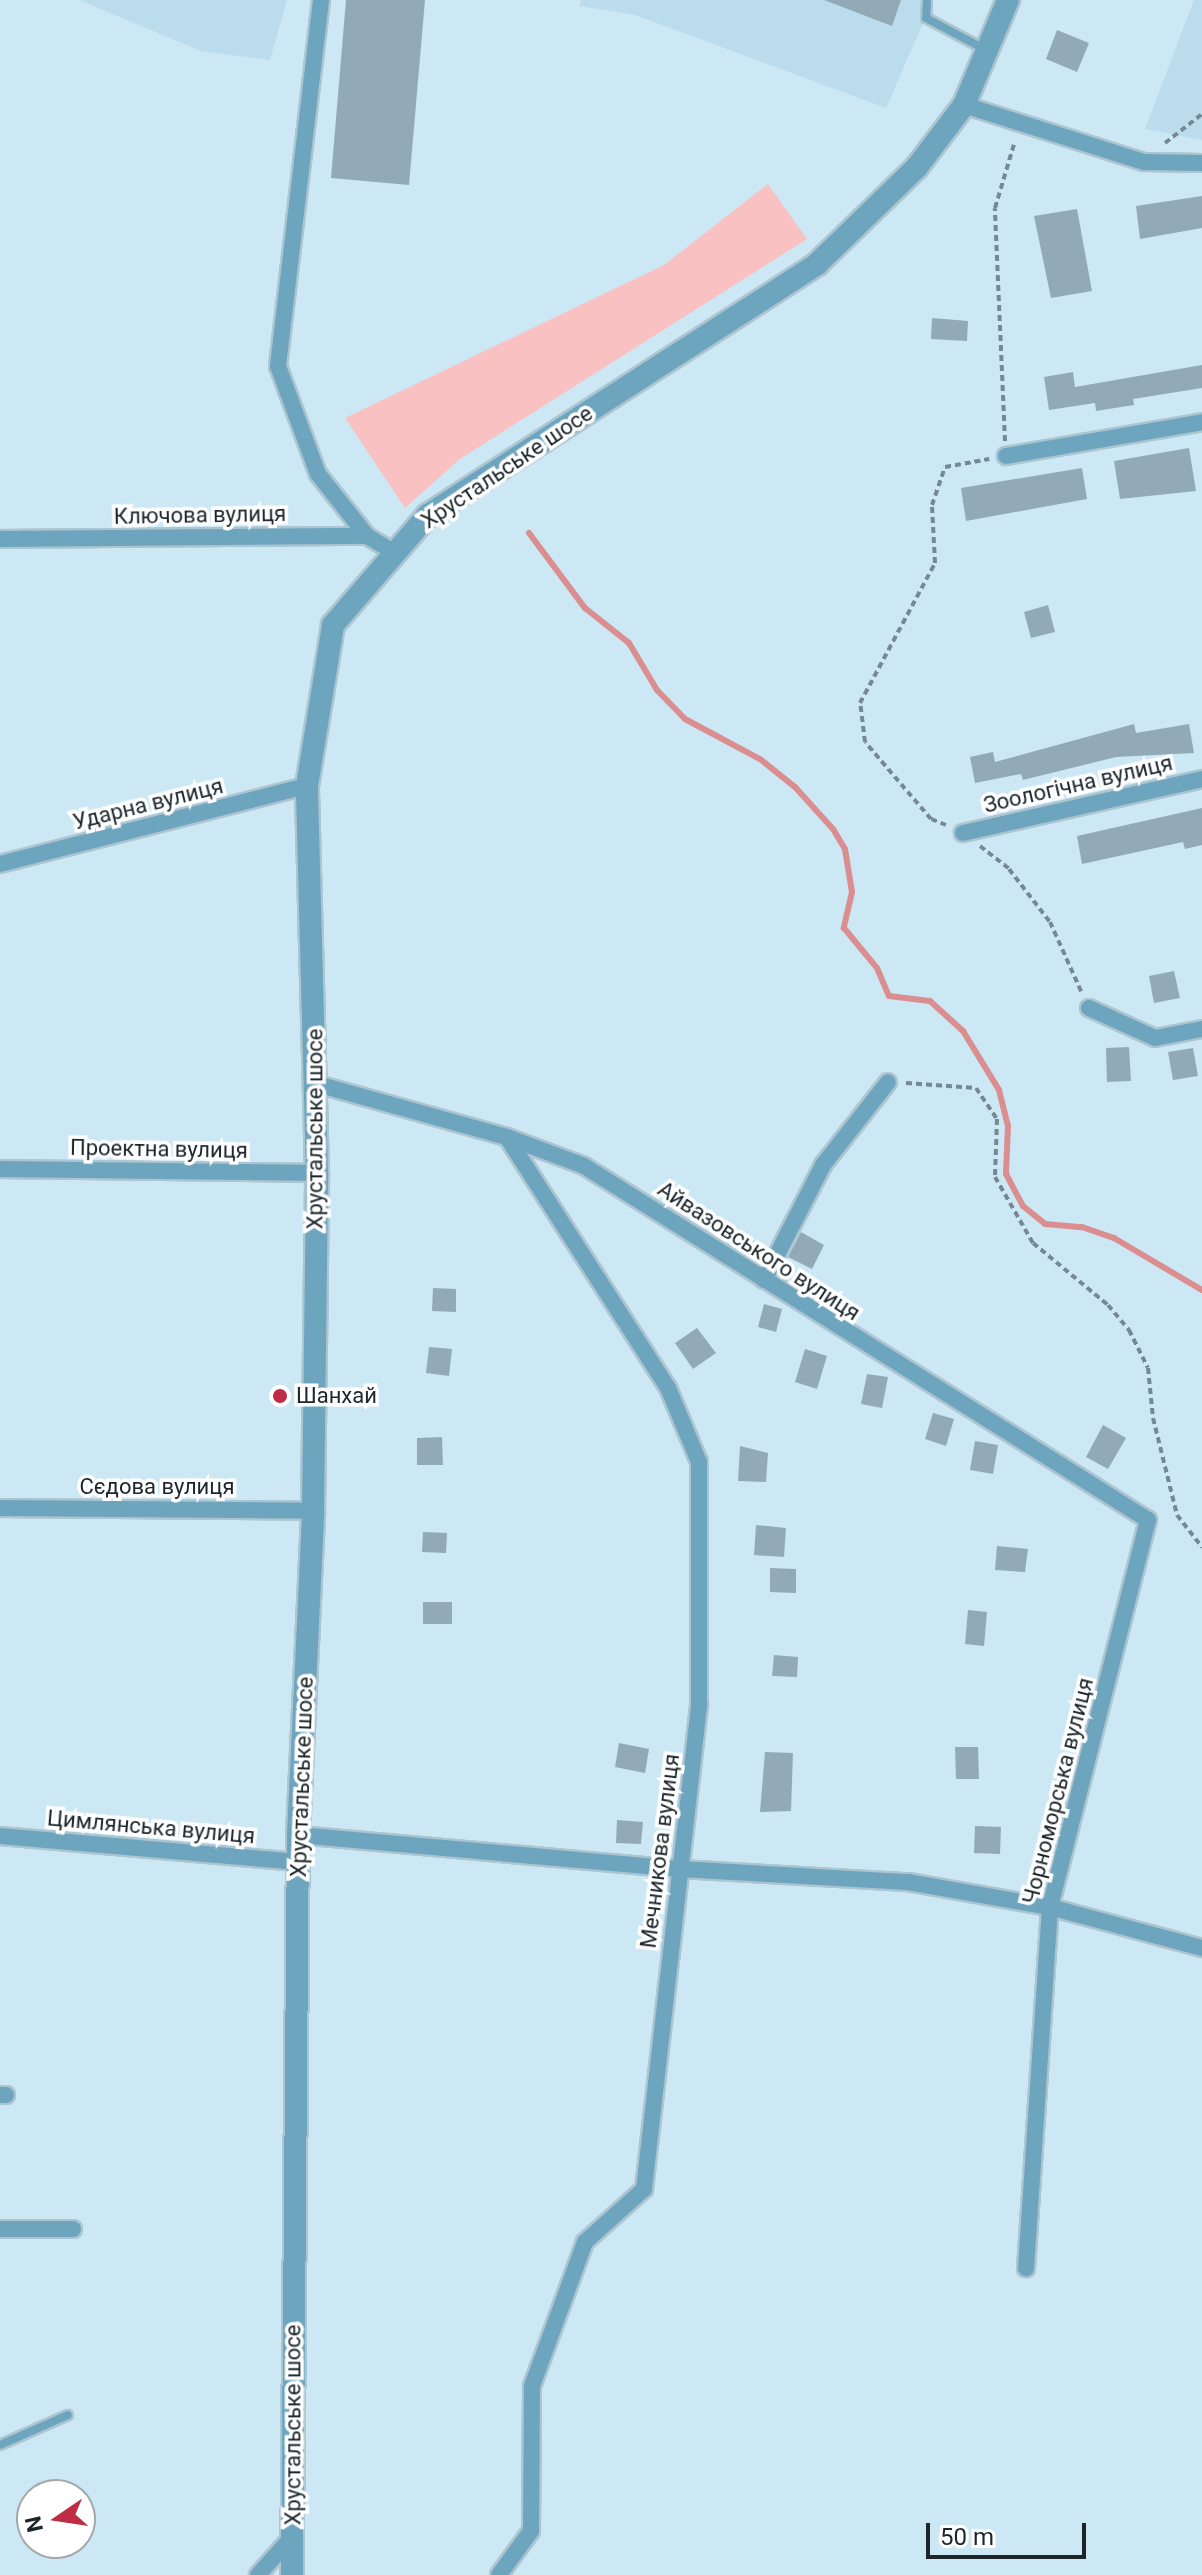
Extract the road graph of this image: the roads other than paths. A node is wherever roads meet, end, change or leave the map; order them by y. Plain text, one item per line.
1 (321, 0) edge
2 (927, 0) edge
3 (1008, 0) edge
4 (987, 50) junction
5 (964, 105) junction
6 (1202, 163) edge
7 (1202, 422) edge
8 (1006, 456) road end
9 (367, 536) junction
10 (0, 539) edge
11 (395, 553) junction
12 (1202, 779) edge
13 (307, 786) junction
14 (963, 833) road end
15 (0, 864) edge
16 (1089, 1008) road end
17 (1202, 1029) edge
18 (888, 1082) road end
19 (317, 1084) junction
20 (507, 1137) junction
21 (0, 1169) edge
22 (317, 1173) junction
23 (764, 1280) junction
24 (0, 1508) edge
25 (313, 1511) junction
26 (1148, 1520) joint
27 (298, 1835) junction
28 (0, 1836) edge
29 (298, 1862) junction
30 (680, 1869) junction
31 (1050, 1907) junction
32 (1202, 1948) edge
33 (0, 2229) edge
34 (73, 2229) dead end
35 (1026, 2268) dead end
36 (68, 2415) dead end
37 (0, 2445) edge
38 (292, 2537) junction
39 (258, 2575) edge
40 (292, 2575) edge
41 (499, 2575) edge

1 - 9 street
2 - 4 lane
3 - 4 street, Хрустальське шосе
4 - 5 street, Хрустальське шосе
5 - 6 street
5 - 11 street, Хрустальське шосе
7 - 8 street
9 - 10 street, Ключова вулиця
9 - 11 street
11 - 13 street, Хрустальське шосе
12 - 14 street, Зоологічна вулиця
13 - 15 street, Ударна вулиця
13 - 19 street, Хрустальське шосе
16 - 17 street
18 - 23 street
19 - 20 street, Айвазовського вулиця
19 - 22 street, Хрустальське шосе
20 - 23 street, Айвазовського вулиця
20 - 30 street, Мечникова вулиця
21 - 22 street, Проектна вулиця
22 - 25 street, Хрустальське шосе
23 - 26 street, Айвазовського вулиця
24 - 25 street, Сєдова вулиця
25 - 27 street, Хрустальське шосе
26 - 31 street, Чорноморська вулиця
27 - 29 street, Хрустальське шосе
27 - 30 street
28 - 29 street, Цимлянська вулиця
29 - 38 street, Хрустальське шосе
30 - 31 street
30 - 41 street, Мечникова вулиця
31 - 32 street
31 - 35 street, Чорноморська вулиця
33 - 34 street
36 - 37 lane
38 - 39 street
38 - 40 street, Хрустальське шосе

